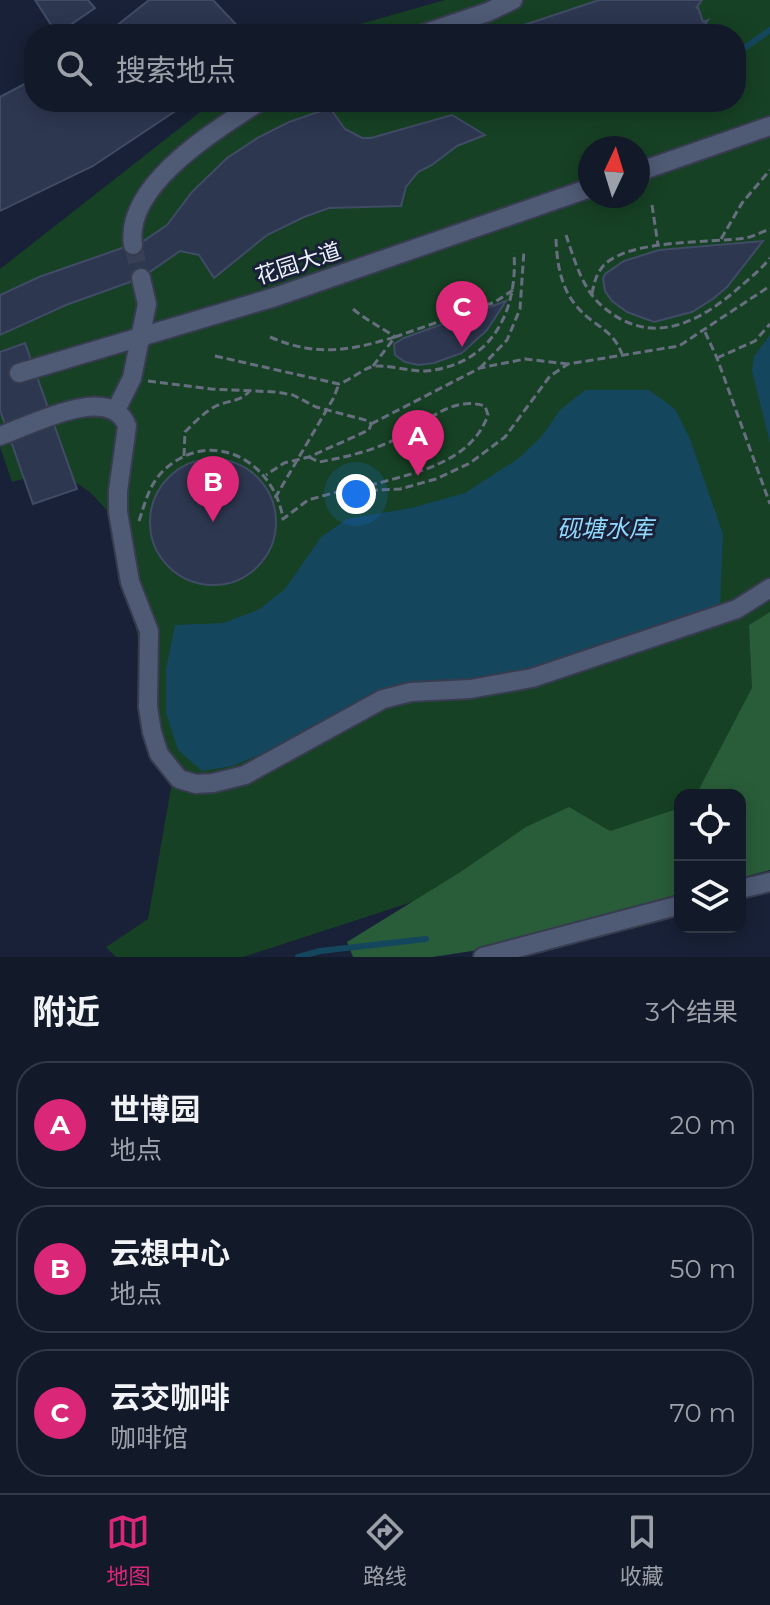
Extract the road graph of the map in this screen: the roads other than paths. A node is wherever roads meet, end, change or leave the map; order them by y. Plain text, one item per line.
1 (513, 0) edge
2 (453, 24) edge
3 (244, 112) edge
4 (770, 126) edge
5 (650, 168) edge
6 (578, 192) edge
7 (133, 245) tunnel mouth
8 (141, 278) tunnel mouth
9 (141, 336) junction
10 (19, 373) dead end
11 (116, 410) junction
12 (0, 436) edge
13 (770, 588) edge
14 (770, 882) edge
15 (746, 888) edge
16 (674, 907) edge
17 (483, 957) edge

1 - 2 street
3 - 7 street
4 - 5 street
6 - 9 street, 花园大道
8 - 9 street
9 - 10 street, 花园大道
9 - 11 street
11 - 12 street
11 - 13 street
14 - 15 street
16 - 17 street

